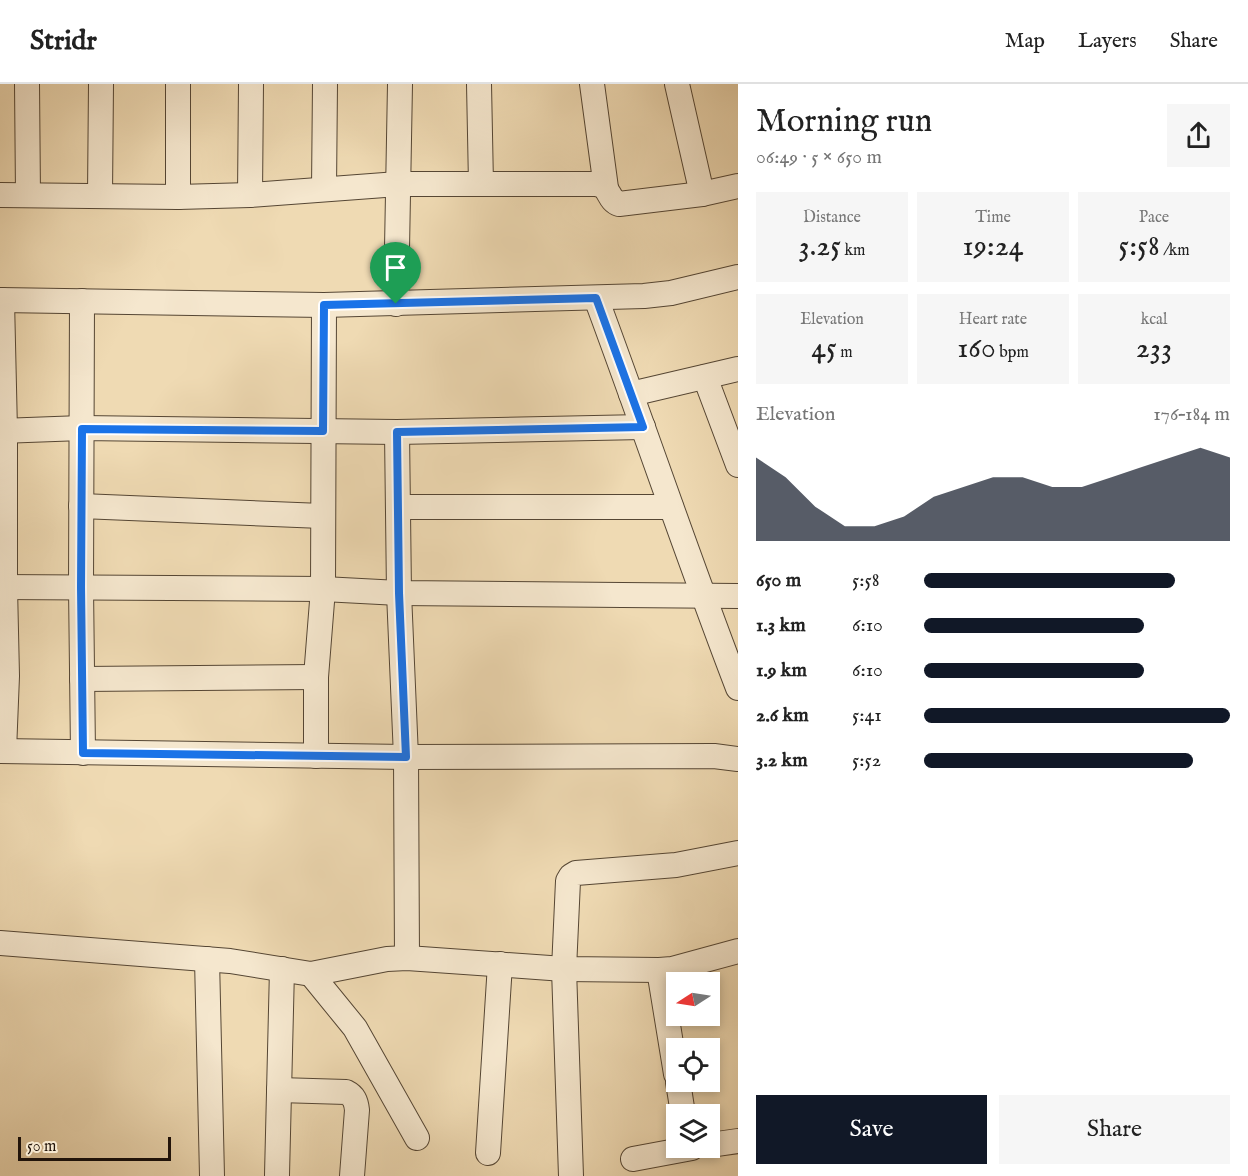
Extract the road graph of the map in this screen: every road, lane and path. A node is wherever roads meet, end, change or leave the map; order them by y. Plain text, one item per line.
1 (27, 84) edge
2 (101, 84) edge
3 (178, 84) edge
4 (251, 84) edge
5 (326, 84) edge
6 (400, 84) edge
7 (478, 84) edge
8 (592, 84) edge
9 (677, 84) edge
10 (398, 184) junction
11 (481, 184) junction
12 (738, 186) edge
13 (606, 188) junction
14 (324, 189) junction
15 (702, 194) junction
16 (0, 195) edge
17 (28, 195) junction
18 (100, 195) junction
19 (250, 195) junction
20 (178, 197) junction
21 (738, 277) edge
22 (596, 298) junction
23 (1, 300) edge
24 (82, 301) junction
25 (396, 304) junction
26 (324, 305) junction
27 (738, 369) edge
28 (705, 377) junction
29 (631, 394) junction
30 (643, 427) junction
31 (82, 429) junction
32 (3, 431) edge
33 (323, 431) junction
34 (397, 432) junction
35 (736, 453) edge
36 (81, 507) junction
37 (398, 507) junction
38 (671, 507) junction
39 (322, 516) junction
40 (2, 587) edge
41 (81, 587) junction
42 (323, 589) junction
43 (399, 593) junction
44 (702, 595) junction
45 (738, 596) edge
46 (3, 676) edge
47 (316, 677) junction
48 (82, 679) junction
49 (738, 688) edge
50 (2, 751) edge
51 (83, 753) junction
52 (316, 756) junction
53 (406, 757) junction
54 (738, 759) edge
55 (738, 853) edge
56 (0, 943) edge
57 (738, 951) edge
58 (407, 958) junction
59 (207, 959) junction
60 (500, 964) junction
61 (282, 969) junction
62 (564, 969) junction
63 (659, 970) junction
64 (311, 974) junction
65 (670, 1038) edge
66 (279, 1090) junction
67 (417, 1138) dead end
68 (738, 1141) edge
69 (720, 1144) edge
70 (488, 1153) dead end
71 (666, 1153) edge
72 (633, 1159) dead end
73 (277, 1175) edge
74 (212, 1176) edge
75 (352, 1176) edge
76 (571, 1176) edge

1 - 17 street
2 - 18 street
3 - 20 street
4 - 19 street
5 - 14 street
6 - 10 street
7 - 11 street
8 - 13 street
9 - 15 street
10 - 11 street
10 - 14 street
10 - 25 street
11 - 13 street
12 - 15 street
13 - 15 street
14 - 19 street
16 - 17 street
17 - 18 street
18 - 20 street
19 - 20 street
21 - 22 street
22 - 25 street
22 - 29 street
23 - 24 street
23 - 32 street
24 - 26 street
24 - 31 street
25 - 26 street
26 - 33 street
27 - 28 street
28 - 29 street
28 - 35 street
29 - 30 street
30 - 34 street
30 - 38 street
31 - 32 street
31 - 33 street
31 - 36 street
32 - 40 street
33 - 34 street
33 - 39 street
34 - 37 street
36 - 39 street
36 - 41 street
37 - 38 street
37 - 43 street
38 - 44 street
39 - 42 street
40 - 41 street
40 - 46 street
41 - 42 street
41 - 48 street
42 - 43 street
42 - 47 street
43 - 44 street
43 - 53 street
44 - 45 street
44 - 49 street
46 - 50 street
47 - 48 street
47 - 52 street
48 - 51 street
50 - 51 street
51 - 52 street
52 - 53 street
53 - 54 street
53 - 58 street
55 - 62 street
56 - 59 street
57 - 63 street
58 - 60 street
58 - 64 street
59 - 61 street
59 - 74 street
60 - 62 street
60 - 70 street
61 - 64 street
61 - 66 street
62 - 63 street
62 - 76 street
63 - 65 street
64 - 67 street
66 - 73 street
66 - 75 street
68 - 69 street
71 - 72 street

